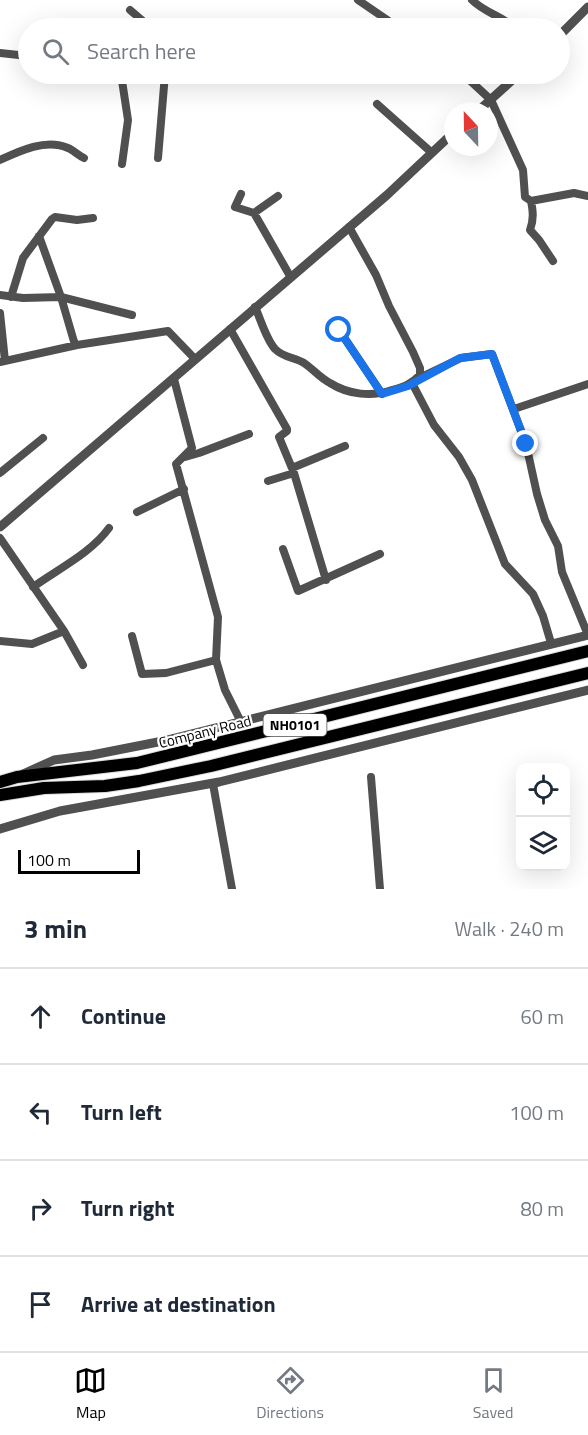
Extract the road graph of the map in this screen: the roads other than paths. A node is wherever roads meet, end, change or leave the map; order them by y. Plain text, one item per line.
1 (358, 0) edge
2 (472, 0) edge
3 (588, 7) edge
4 (130, 10) dead end
5 (140, 18) edge
6 (384, 18) edge
7 (502, 18) edge
8 (570, 25) edge
9 (0, 53) edge
10 (18, 55) edge
11 (123, 84) edge
12 (164, 84) edge
13 (474, 84) edge
14 (508, 84) edge
15 (491, 100) junction
16 (489, 102) edge
17 (377, 104) dead end
18 (444, 141) edge
19 (431, 152) junction
20 (84, 158) dead end
21 (158, 158) dead end
22 (0, 160) edge
23 (122, 164) dead end
24 (241, 194) dead end
25 (278, 196) dead end
26 (588, 196) edge
27 (531, 201) junction
28 (254, 213) junction
29 (93, 218) dead end
30 (350, 226) junction
31 (39, 236) junction
32 (553, 261) dead end
33 (290, 276) junction
34 (0, 296) edge
35 (11, 297) junction
36 (61, 297) junction
37 (255, 307) junction
38 (0, 313) edge
39 (132, 315) dead end
40 (230, 328) junction
41 (339, 330) dead end
42 (75, 345) junction
43 (195, 359) junction
44 (3, 362) edge
45 (174, 379) junction
46 (415, 381) junction
47 (588, 384) edge
48 (382, 394) junction
49 (514, 408) junction
50 (249, 434) dead end
51 (43, 438) dead end
52 (345, 446) dead end
53 (184, 457) junction
54 (293, 470) junction
55 (0, 473) edge
56 (268, 481) dead end
57 (184, 489) junction
58 (137, 512) dead end
59 (0, 527) edge
60 (109, 528) dead end
61 (0, 538) edge
62 (283, 549) dead end
63 (380, 554) dead end
64 (326, 580) junction
65 (33, 587) junction
66 (64, 631) junction
67 (588, 635) edge
68 (132, 636) dead end
69 (0, 641) edge
70 (551, 643) junction
71 (588, 651) edge
72 (216, 660) junction
73 (83, 665) dead end
74 (588, 673) edge
75 (588, 690) edge
76 (240, 720) junction
77 (17, 777) junction
78 (372, 777) dead end
79 (0, 782) edge
80 (213, 784) junction
81 (0, 795) edge
82 (0, 830) edge
83 (232, 889) edge
84 (380, 889) edge

1 - 6 street
2 - 7 street
3 - 8 street
4 - 5 street
9 - 10 street
11 - 23 street
12 - 21 street
13 - 15 street
14 - 15 street
15 - 16 street
15 - 27 street
17 - 19 street
18 - 19 street
19 - 30 street
20 - 22 street
24 - 28 street
25 - 28 street
26 - 27 street
27 - 32 street
28 - 33 street
29 - 31 street
30 - 33 street
30 - 46 street
31 - 35 street
31 - 36 street
33 - 37 street
34 - 35 street
35 - 36 street
36 - 39 street
36 - 42 street
37 - 40 street
37 - 48 street
38 - 44 street
40 - 43 street
40 - 54 street
41 - 48 street
42 - 43 street
42 - 44 street
43 - 45 street
45 - 53 street
45 - 59 street
46 - 48 street
46 - 49 street
46 - 70 street
47 - 49 street
49 - 67 street
50 - 53 street
51 - 55 street
52 - 54 street
53 - 57 street
54 - 56 street
54 - 64 street
57 - 58 street
57 - 72 street
60 - 65 street
61 - 65 street
62 - 64 street
63 - 64 street
65 - 66 street
66 - 69 street
66 - 73 street
67 - 70 street
68 - 72 street
70 - 76 street
71 - 77 highway, Company Road / NH0101
72 - 76 street
74 - 81 highway, NH0101
75 - 80 street
76 - 77 street
77 - 79 highway, Company Road / NH0101
78 - 84 street
80 - 82 street
80 - 83 street

